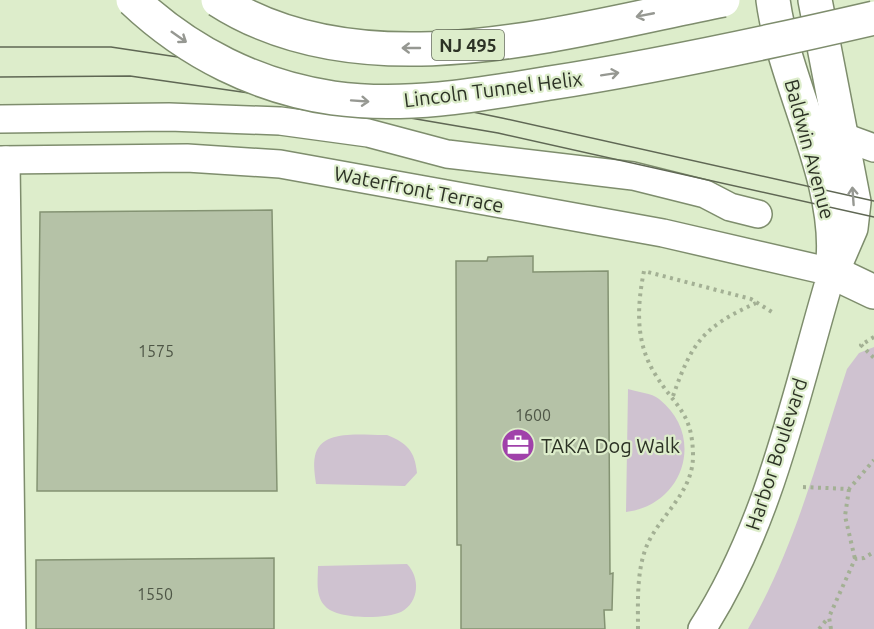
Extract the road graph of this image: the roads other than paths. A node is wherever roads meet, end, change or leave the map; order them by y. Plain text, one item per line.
1 (133, 0) edge
2 (218, 0) edge
3 (723, 0) edge
4 (773, 0) edge
5 (815, 0) edge
6 (874, 18) edge
7 (0, 119) edge
8 (859, 152) edge
9 (3, 160) edge
10 (758, 214) dead end
11 (874, 271) edge
12 (832, 272) junction
13 (874, 292) edge
14 (6, 525) edge
15 (12, 629) edge
16 (702, 629) edge

1 -> 6 main road, Lincoln Tunnel Helix, bridge
3 -> 2 main road, NJ 495, bridge
4 - 12 main road, Baldwin Avenue
5 - 8 main road, Baldwin Avenue
7 - 10 street
12 -> 8 main road, Baldwin Avenue
9 - 12 street, Waterfront Terrace
9 - 14 street
11 - 12 main road
12 - 13 main road
12 - 16 street, Harbor Boulevard
14 - 15 street

